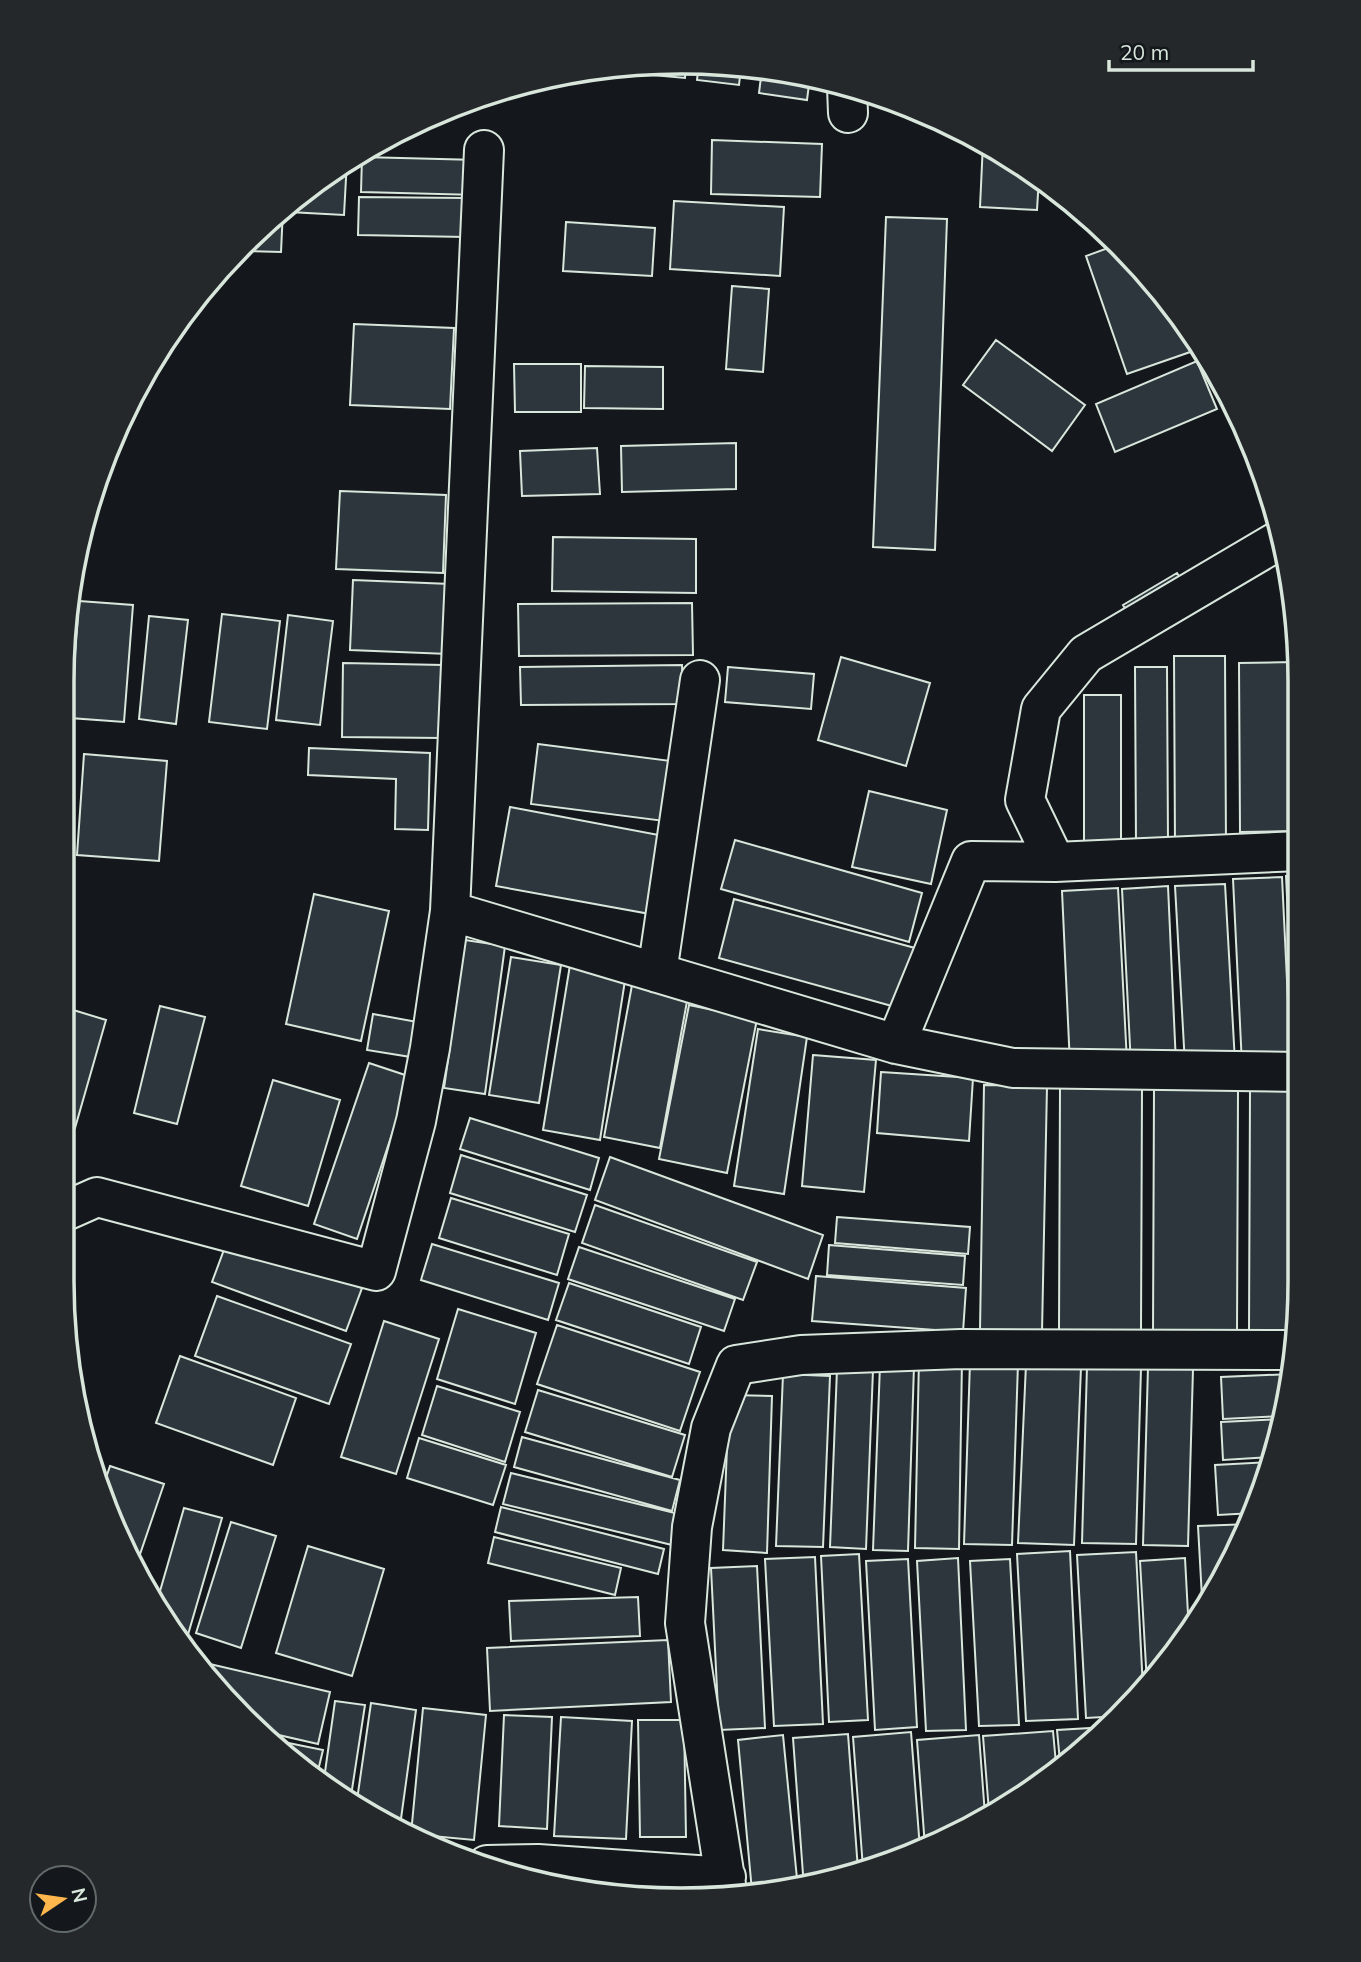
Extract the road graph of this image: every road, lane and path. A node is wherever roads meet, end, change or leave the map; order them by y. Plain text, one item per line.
1 (484, 150) dead end
2 (1272, 544) edge
3 (700, 680) dead end
4 (1288, 852) edge
5 (1055, 862) junction
6 (450, 911) junction
7 (657, 973) junction
8 (896, 1044) junction
9 (1288, 1072) edge
10 (74, 1207) edge
11 (1283, 1350) edge
12 (512, 1865) edge
13 (727, 1884) edge

1 - 6 street
2 - 5 street
3 - 7 street
4 - 5 street
5 - 8 street
6 - 7 street
6 - 10 street
7 - 8 street
8 - 9 street
11 - 13 street
12 - 13 street

